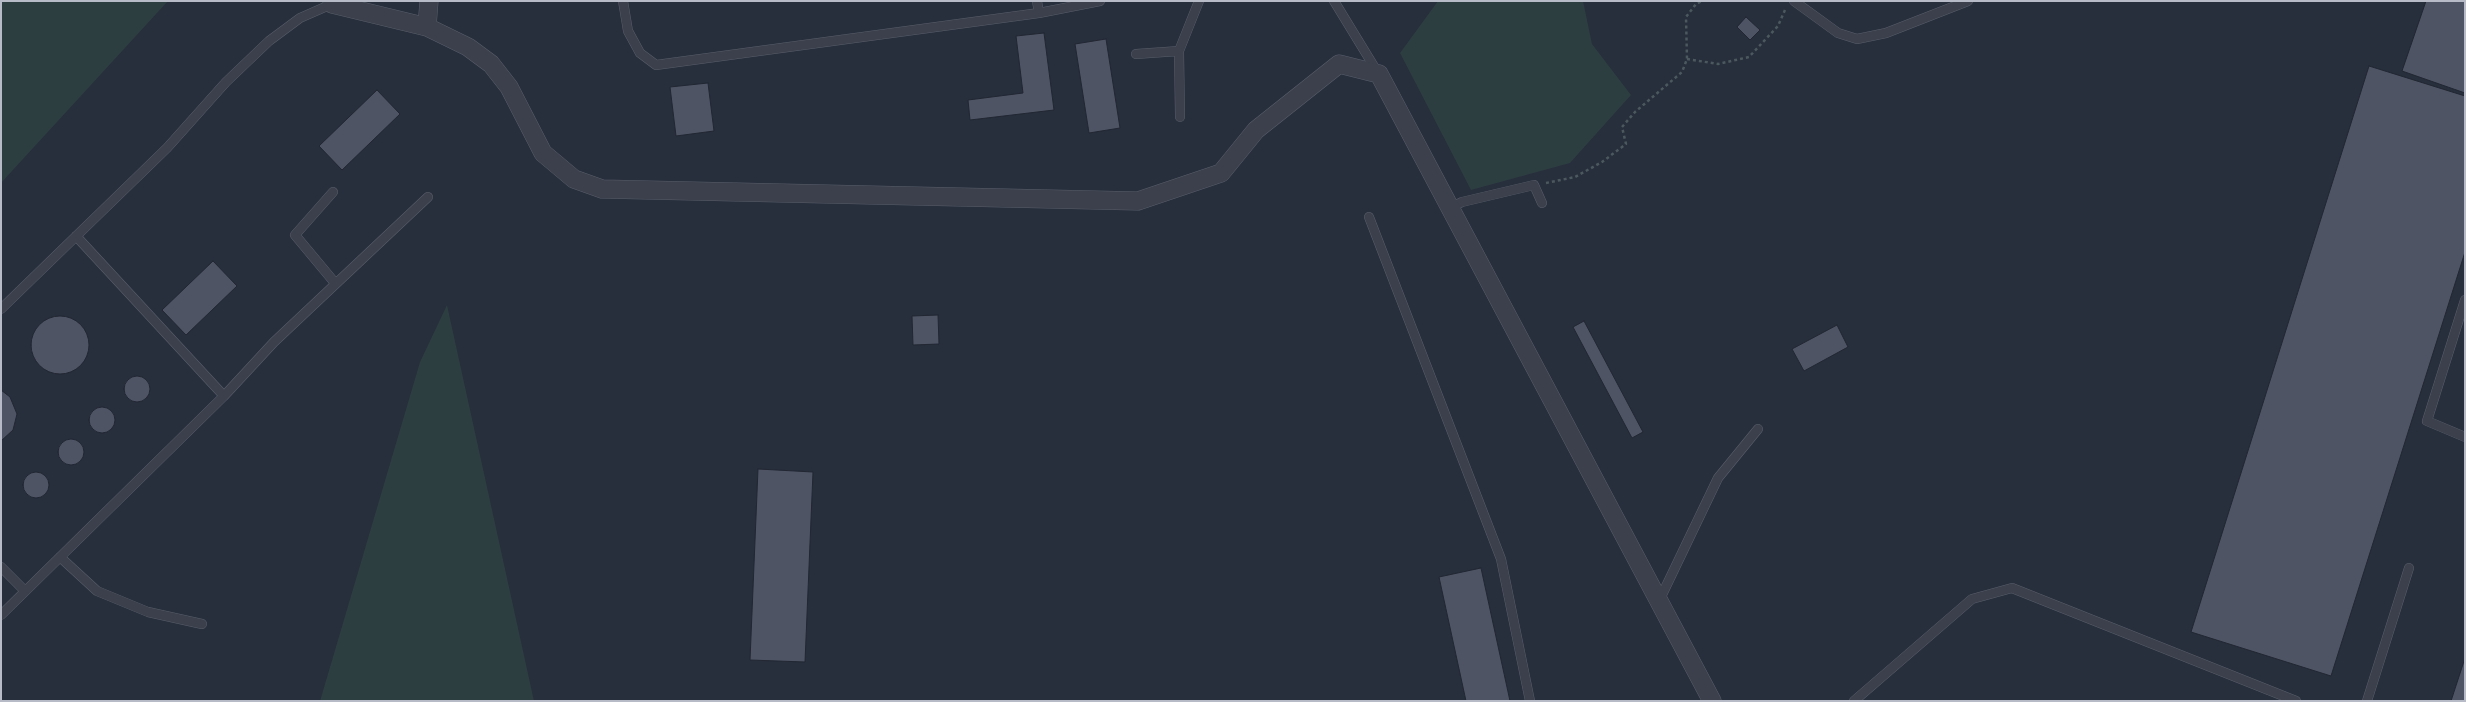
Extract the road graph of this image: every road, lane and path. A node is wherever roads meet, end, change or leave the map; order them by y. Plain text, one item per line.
1 (429, 1) edge
2 (623, 1) edge
3 (1037, 1) edge
4 (1100, 1) edge
5 (1200, 1) edge
6 (1334, 1) edge
7 (1702, 1) edge
8 (1794, 1) edge
9 (1968, 1) edge
10 (326, 2) edge
11 (1786, 7) dead end
12 (1039, 13) junction
13 (427, 27) junction
14 (1179, 51) junction
15 (1136, 54) dead end
16 (1687, 59) junction
17 (1379, 74) junction
18 (1180, 117) dead end
19 (1534, 185) junction
20 (333, 192) dead end
21 (428, 197) dead end
22 (1542, 204) dead end
23 (1450, 208) junction
24 (1369, 217) dead end
25 (76, 236) junction
26 (335, 283) junction
27 (2465, 300) edge
28 (1, 309) edge
29 (224, 396) junction
30 (1758, 429) dead end
31 (2465, 437) edge
32 (60, 557) junction
33 (1, 567) edge
34 (2409, 568) dead end
35 (25, 591) junction
36 (1659, 601) junction
37 (1, 614) edge
38 (202, 624) dead end
39 (1530, 701) edge
40 (1712, 701) edge
41 (1854, 701) edge
42 (2296, 701) edge
43 (2366, 701) edge

1 - 13 street
2 - 12 lane
3 - 12 lane
4 - 12 lane
5 - 14 lane
6 - 17 lane
7 - 16 path
8 - 9 lane
10 - 13 street
10 - 25 lane
11 - 16 path
13 - 17 street
14 - 15 lane
14 - 18 lane
16 - 19 path
17 - 23 street
19 - 22 lane
19 - 23 lane
20 - 26 lane
21 - 26 lane
23 - 36 street
24 - 39 lane
25 - 28 lane
25 - 29 lane
26 - 29 lane
27 - 31 lane
29 - 32 lane
30 - 36 lane
32 - 35 lane
32 - 38 lane
33 - 35 lane
34 - 43 lane
35 - 37 lane
36 - 40 street
41 - 42 lane

